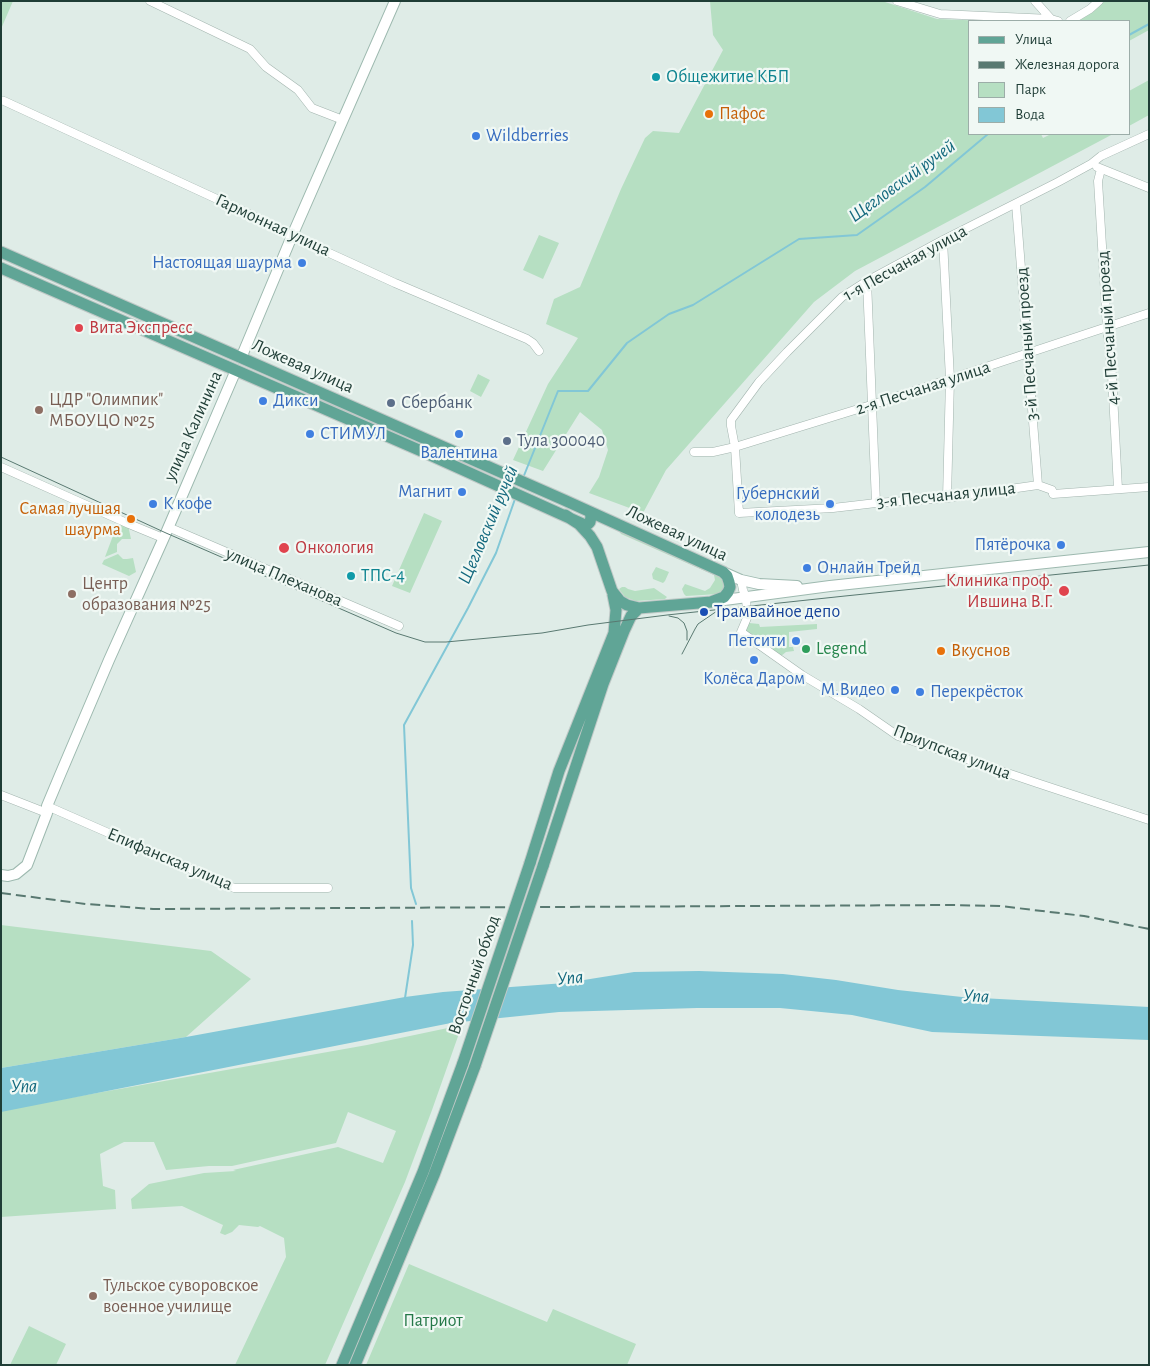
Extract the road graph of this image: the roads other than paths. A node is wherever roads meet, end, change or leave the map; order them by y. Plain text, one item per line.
1 (150, 1) edge
2 (395, 1) edge
3 (897, 1) edge
4 (1035, 1) edge
5 (1099, 1) edge
6 (1054, 20) edge
7 (1072, 20) edge
8 (4, 100) dead end
9 (343, 120) junction
10 (1149, 134) edge
11 (1091, 164) junction
12 (1101, 169) junction
13 (1149, 188) edge
14 (1016, 204) junction
15 (292, 236) junction
16 (943, 240) junction
17 (1, 252) edge
18 (1, 268) edge
19 (867, 281) junction
20 (1149, 313) edge
21 (1107, 327) junction
22 (539, 350) dead end
23 (1027, 353) junction
24 (241, 358) junction
25 (236, 370) junction
26 (950, 379) junction
27 (871, 405) junction
28 (735, 447) junction
29 (694, 452) dead end
30 (1, 467) edge
31 (499, 471) junction
32 (493, 484) junction
33 (1038, 485) junction
34 (1149, 487) edge
35 (1118, 489) junction
36 (947, 498) junction
37 (876, 503) junction
38 (590, 512) junction
39 (739, 513) joint
40 (565, 516) junction
41 (168, 527) junction
42 (163, 538) junction
43 (1149, 552) edge
44 (723, 572) junction
45 (741, 580) junction
46 (830, 586) junction
47 (612, 591) junction
48 (746, 598) junction
49 (711, 602) junction
50 (639, 608) junction
51 (399, 626) dead end
52 (1, 795) edge
53 (47, 809) junction
54 (1149, 820) edge
55 (1, 875) edge
56 (328, 888) dead end
57 (342, 1365) edge
58 (355, 1365) edge

1 - 9 street
2 - 9 street, улица Калинина
3 - 6 street
4 - 6 street
5 - 7 street
8 - 15 street, Гармонная улица
9 - 15 street, улица Калинина
10 - 11 street, 1-я Песчаная улица
11 - 12 street
11 - 14 street, 1-я Песчаная улица
12 - 13 street
12 - 21 street, 4-й Песчаный проезд
14 - 16 street, 1-я Песчаная улица
14 - 23 street, 3-й Песчаный проезд
15 - 22 street, Гармонная улица
15 - 24 street, улица Калинина
16 - 19 street, 1-я Песчаная улица
16 - 26 street
17 - 24 main road, Ложевая улица
18 - 25 main road, Ложевая улица
19 - 27 street
19 - 28 street, 1-я Песчаная улица
20 - 21 street, 2-я Песчаная улица
21 - 23 street, 2-я Песчаная улица
21 - 35 street, 4-й Песчаный проезд
23 - 26 street, 2-я Песчаная улица
23 - 33 street, 3-й Песчаный проезд
24 - 25 main road, улица Калинина
24 - 31 main road, Ложевая улица
25 - 32 main road, Ложевая улица
25 - 41 street, улица Калинина
26 - 27 street, 2-я Песчаная улица
26 - 36 street
27 - 28 street, 2-я Песчаная улица
27 - 37 street
28 - 29 street, 2-я Песчаная улица
28 - 39 street, 1-я Песчаная улица
30 - 42 street
31 - 32 main road
31 - 38 main road, Ложевая улица
32 - 40 main road, Ложевая улица
33 - 35 street, 3-я Песчаная улица
33 - 36 street, 3-я Песчаная улица
34 - 35 street, 3-я Песчаная улица
36 - 37 street, 3-я Песчаная улица
37 - 39 street, 3-я Песчаная улица
38 - 40 main road, Ложевая улица
38 - 44 main road, Ложевая улица
40 - 47 main road, Ложевая улица
41 - 42 street, улица Калинина
41 - 51 street, улица Плеханова
42 - 53 street, улица Калинина
43 - 46 street
44 - 45 street
44 - 49 main road, Ложевая улица
45 - 46 street
45 - 48 street, Приупская улица
46 - 48 street
47 - 50 main road, Ложевая улица
47 - 57 main road, Восточный обход, bridge
48 - 49 street
48 - 54 street, Приупская улица
49 - 50 main road
50 - 58 main road, Восточный обход, bridge
52 - 53 street, Епифанская улица
53 - 55 street, улица Калинина
53 - 56 street, Епифанская улица

